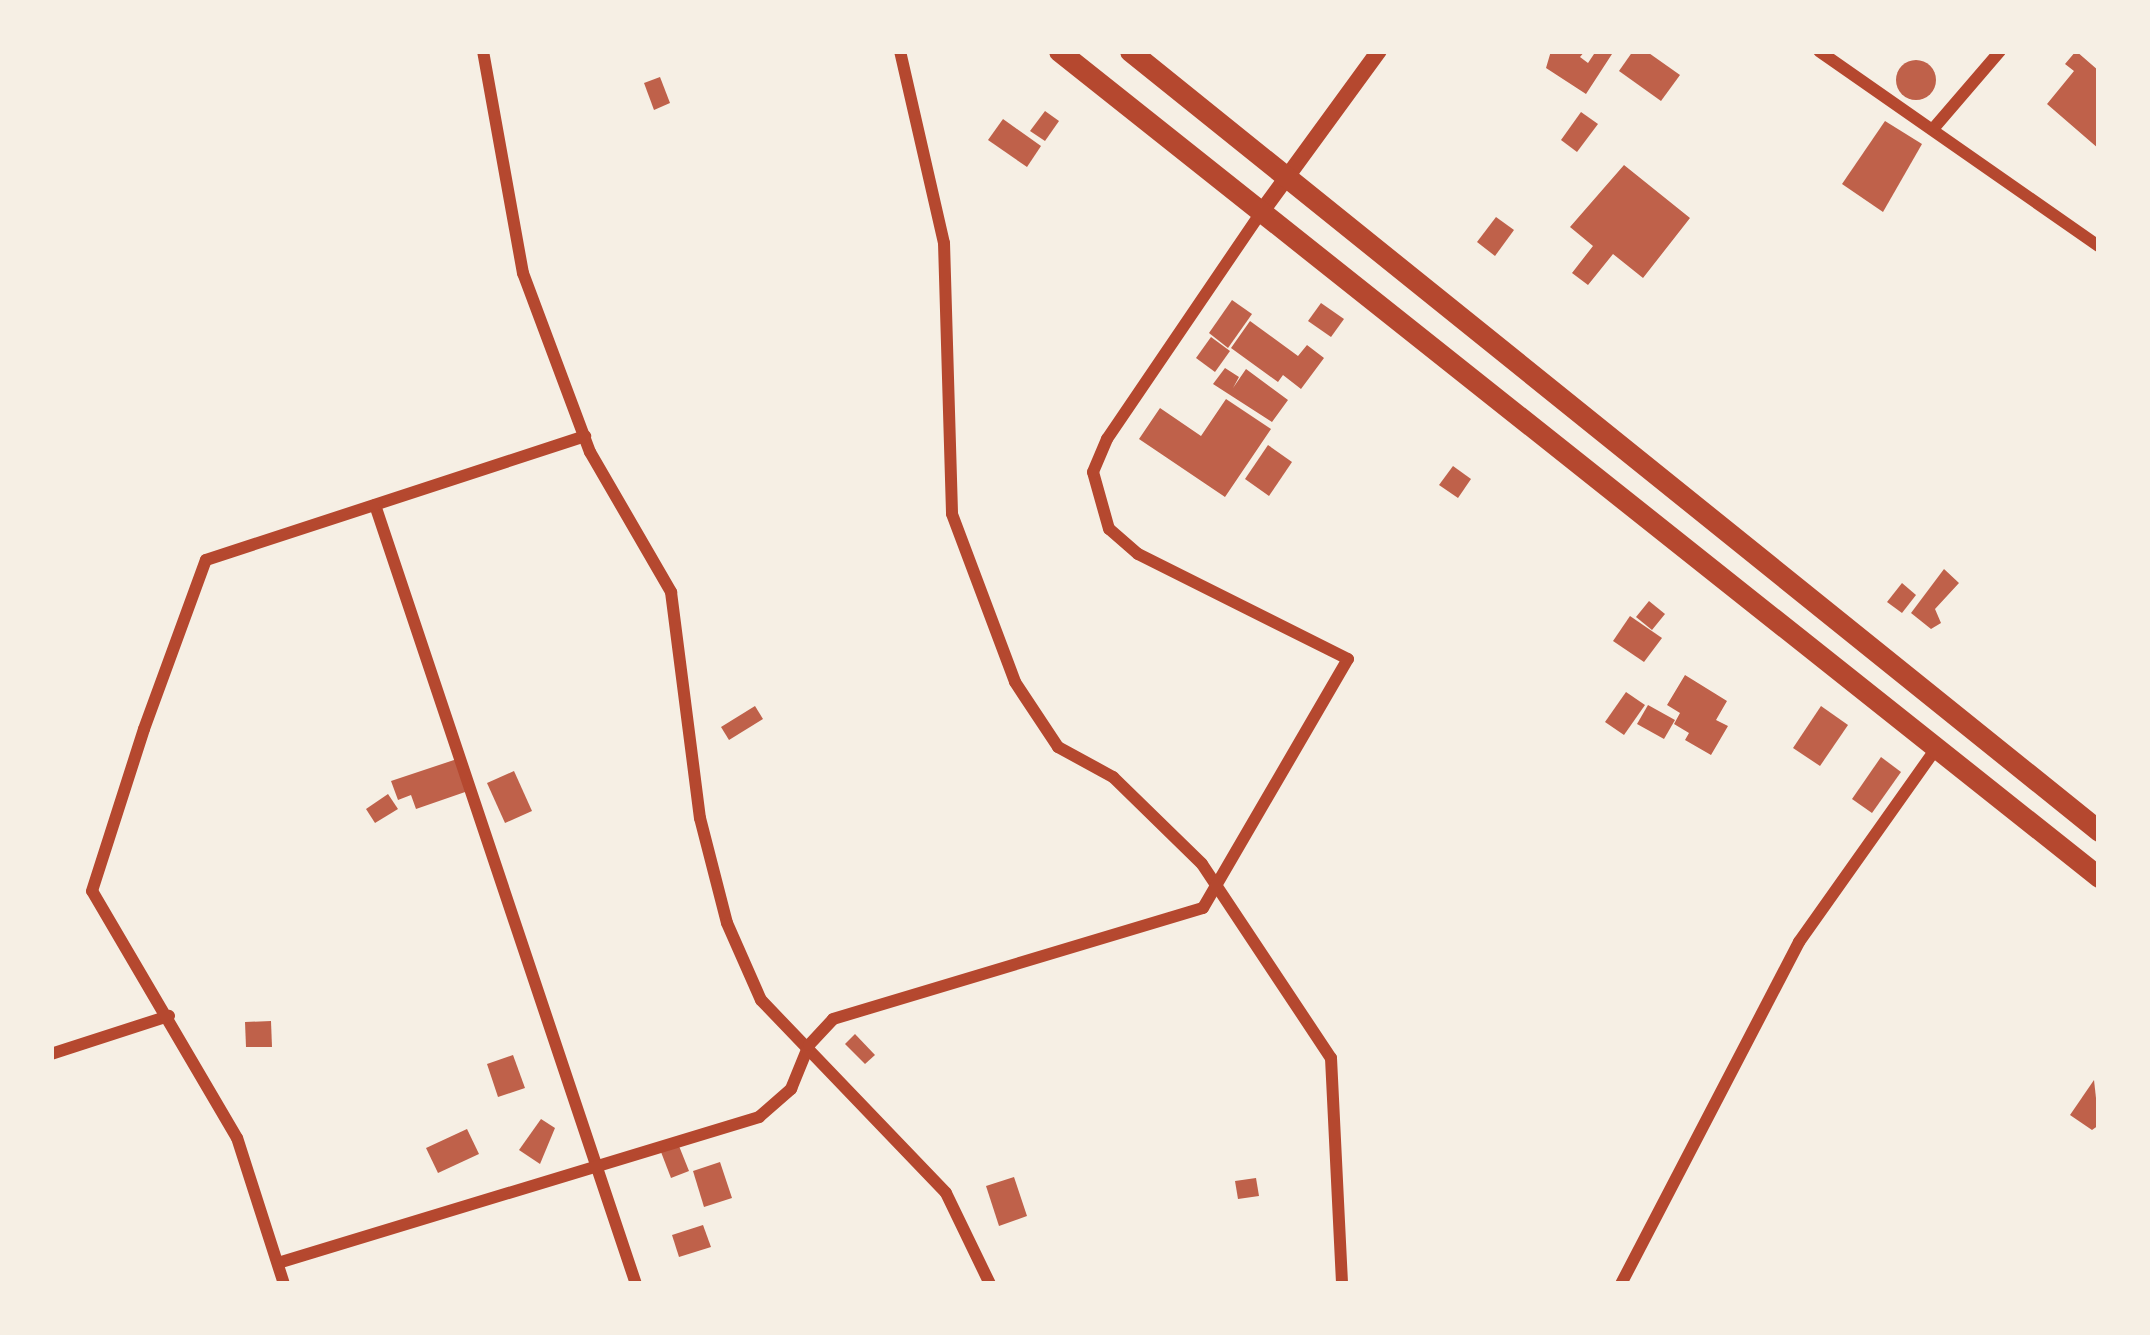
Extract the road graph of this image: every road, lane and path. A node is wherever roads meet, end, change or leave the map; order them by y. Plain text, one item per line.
1 (483, 51) edge
2 (900, 51) edge
3 (1060, 51) edge
4 (1130, 51) edge
5 (1379, 51) edge
6 (1819, 51) edge
7 (1999, 52) edge
8 (1933, 129) junction
9 (1287, 178) junction
10 (1260, 214) junction
11 (2099, 246) edge
12 (585, 436) junction
13 (375, 505) junction
14 (1936, 747) junction
15 (2099, 831) edge
16 (2099, 877) edge
17 (1215, 884) junction
18 (169, 1016) junction
19 (809, 1045) junction
20 (51, 1054) edge
21 (594, 1165) junction
22 (278, 1262) junction
23 (284, 1284) edge
24 (636, 1284) edge
25 (990, 1284) edge
26 (1342, 1284) edge
27 (1622, 1284) edge

1 - 12 street
2 - 17 street
3 - 10 highway
4 - 9 highway
5 - 9 street
6 - 8 street
7 - 8 street
8 - 11 street
9 - 10 street
9 - 15 highway
10 - 14 highway
10 - 17 street
12 - 13 street
12 - 19 street
13 - 18 street
13 - 21 street
14 - 16 highway
14 - 27 street
17 - 19 street
17 - 26 street
18 - 20 street
18 - 22 street
19 - 21 street
19 - 25 street
21 - 22 street
21 - 24 street
22 - 23 street

